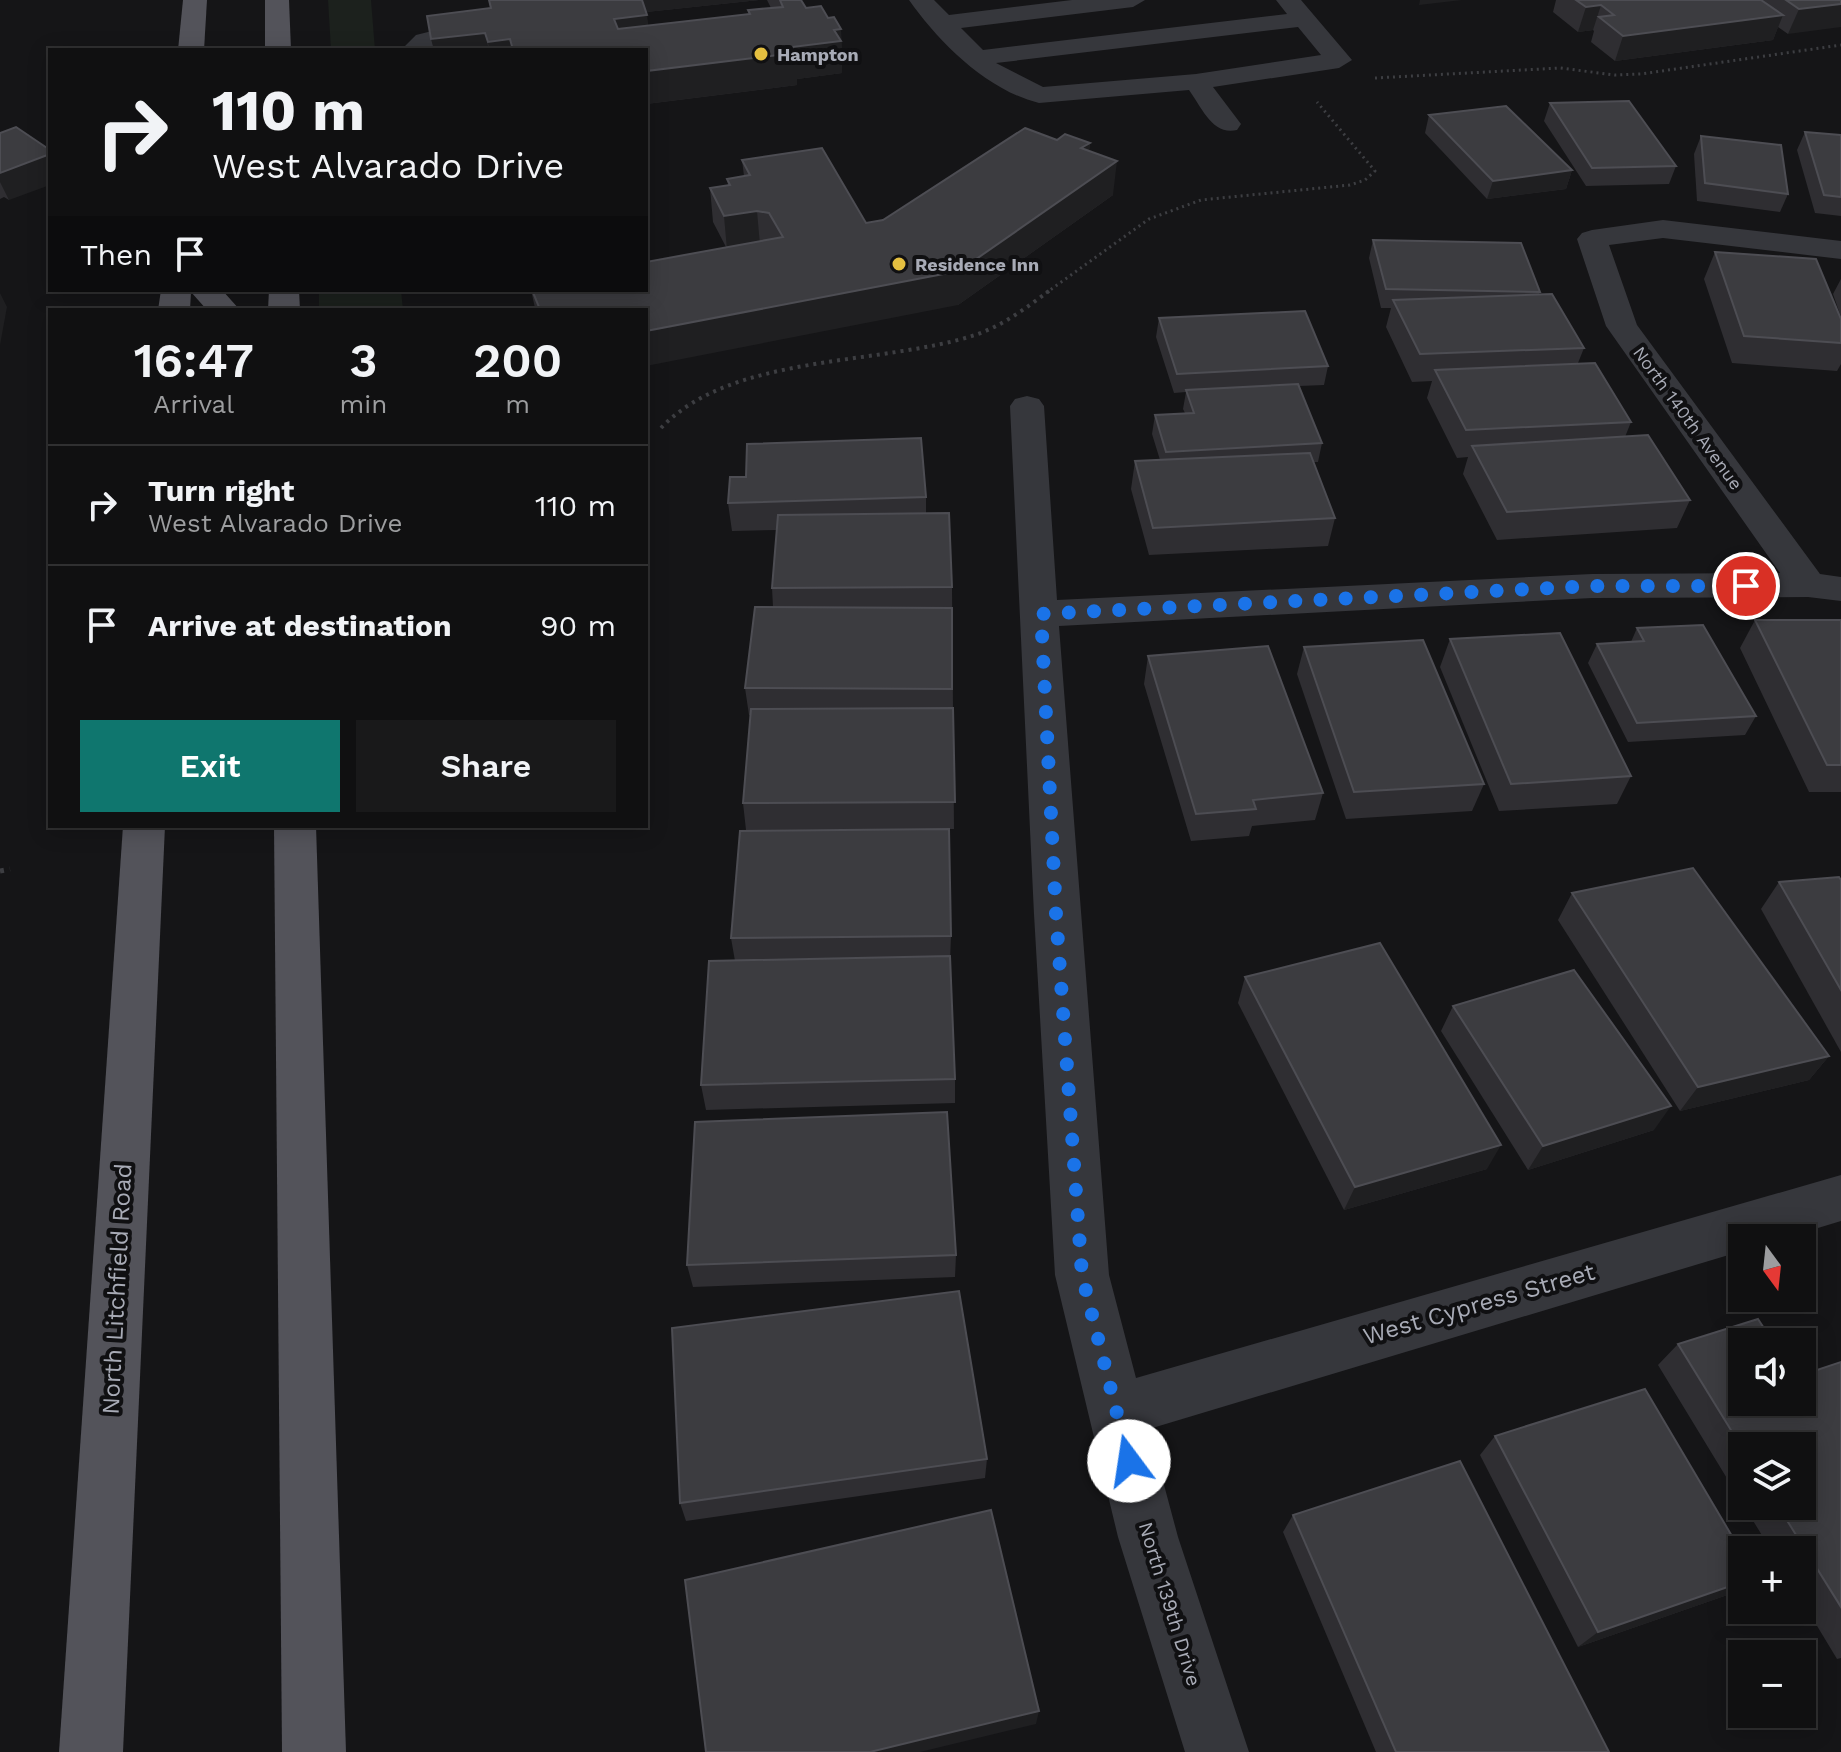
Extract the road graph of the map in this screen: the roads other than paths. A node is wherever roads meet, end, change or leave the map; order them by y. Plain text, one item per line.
1 (195, 0) edge
2 (277, 0) edge
3 (921, 0) edge
4 (1133, 0) edge
5 (1296, 10) edge
6 (939, 23) junction
7 (470, 43) edge
8 (191, 48) edge
9 (278, 48) edge
10 (416, 48) edge
11 (975, 58) junction
12 (1196, 82) junction
13 (1228, 124) dead end
14 (1841, 250) edge
15 (207, 292) edge
16 (222, 308) edge
17 (1027, 406) dead end
18 (1824, 587) edge
19 (1041, 614) junction
20 (144, 828) edge
21 (295, 828) edge
22 (1841, 1198) edge
23 (1117, 1411) junction
24 (91, 1752) edge
25 (314, 1752) edge
26 (1217, 1752) edge

1 - 8 main road
2 - 9 main road
3 - 6 street
4 - 6 street
5 - 11 street
5 - 12 street
6 - 11 street
7 - 10 street
11 - 12 street
12 - 13 street
14 - 18 street, North 140th Avenue
15 - 16 main road
17 - 19 street, North 139th Drive
18 - 19 street
19 - 23 street, North 139th Drive
20 - 24 main road, North Litchfield Road
21 - 25 main road
22 - 23 street, West Cypress Street
23 - 26 street, North 139th Drive

